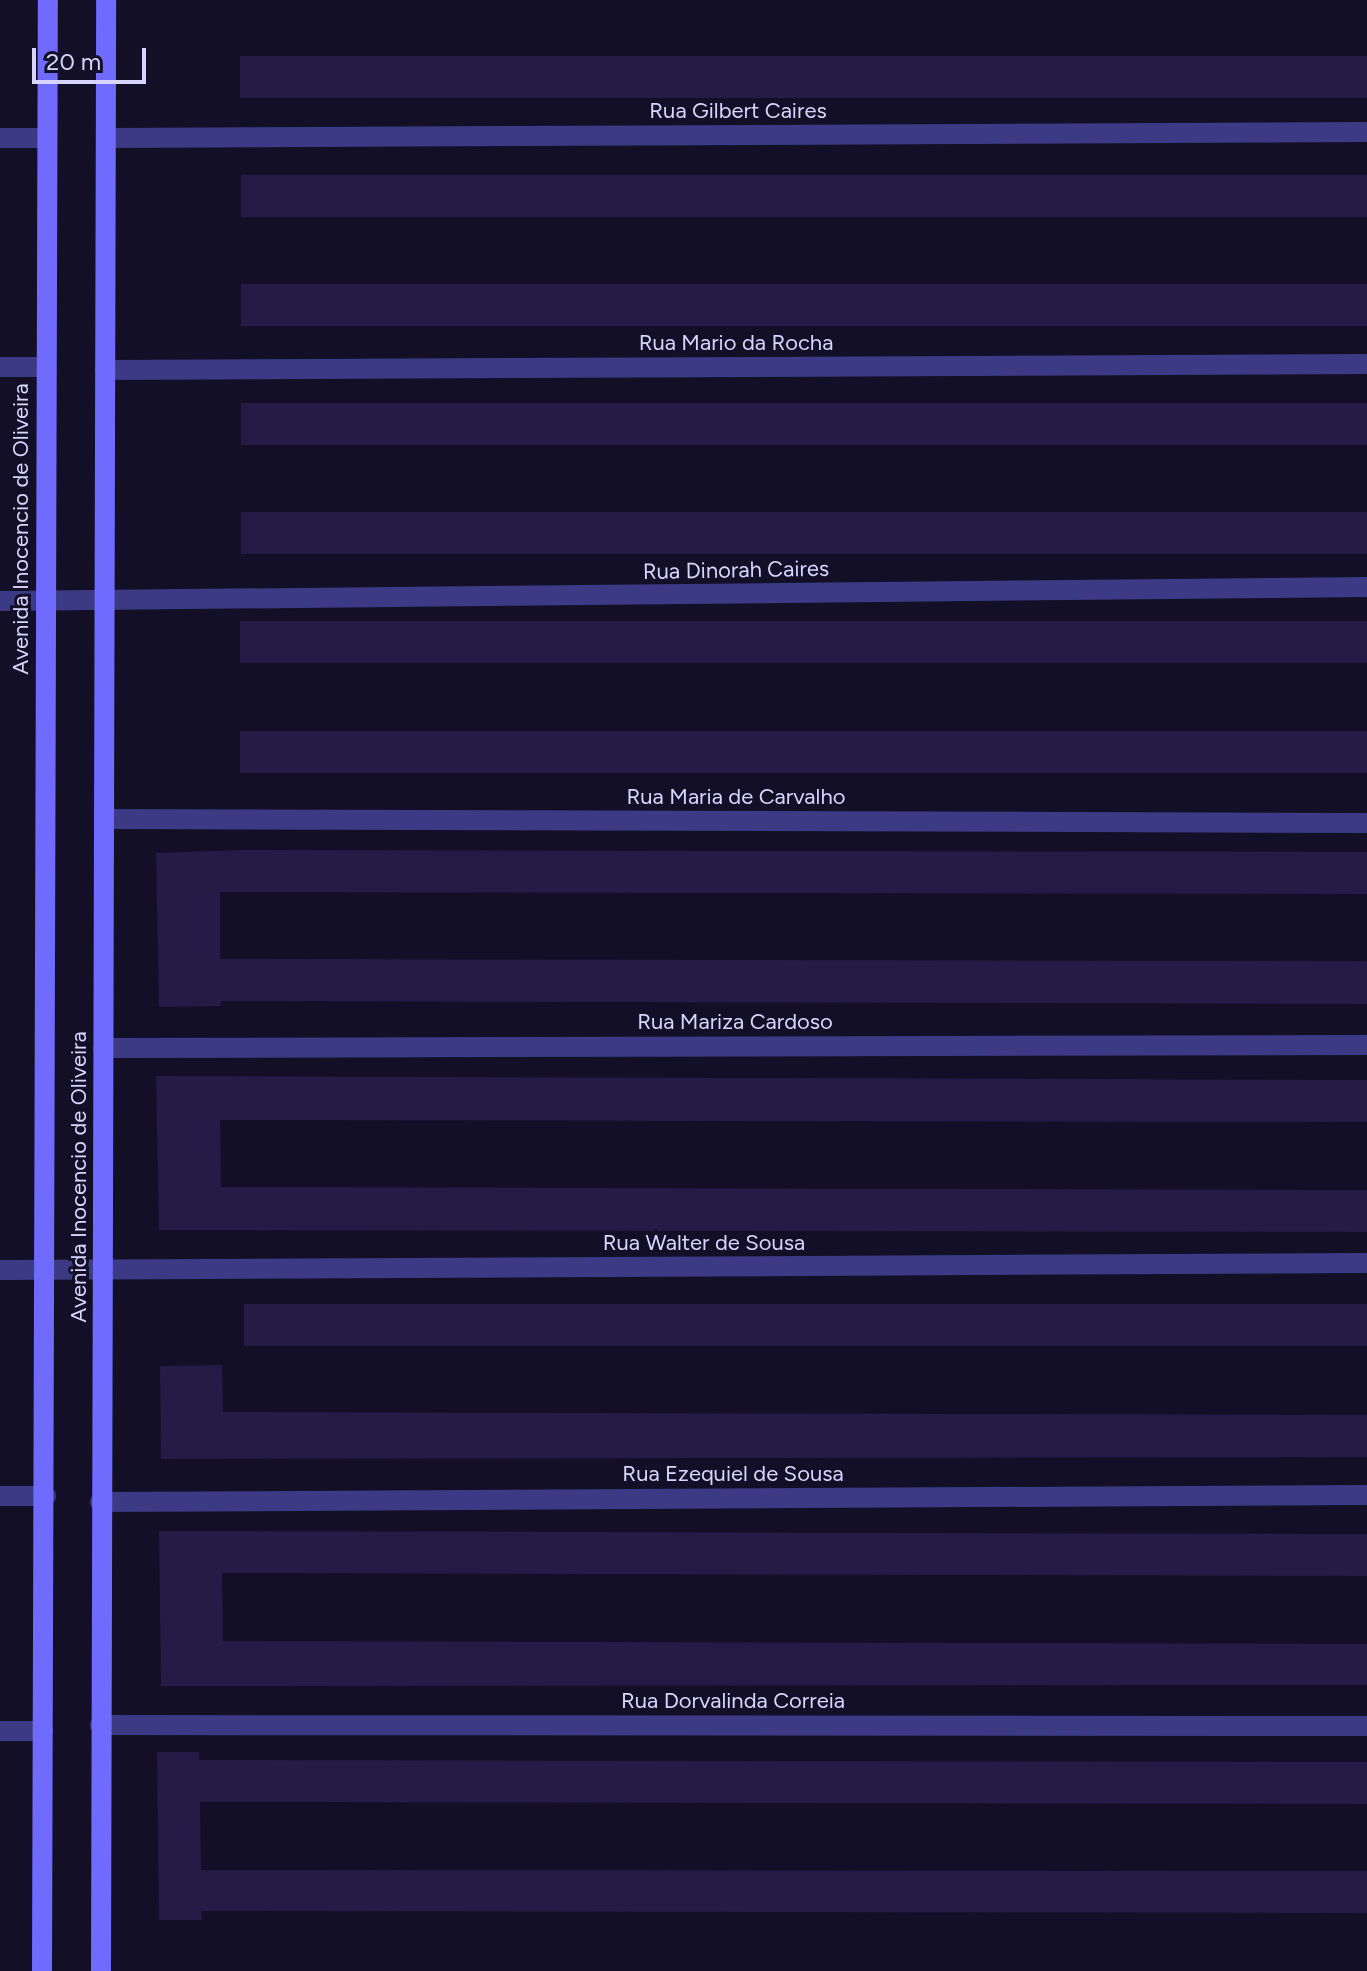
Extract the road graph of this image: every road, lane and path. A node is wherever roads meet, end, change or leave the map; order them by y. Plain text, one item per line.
1 (48, 0) edge
2 (106, 0) edge
3 (1367, 132) edge
4 (0, 138) edge
5 (46, 138) junction
6 (108, 138) junction
7 (1367, 364) edge
8 (0, 367) edge
9 (46, 367) junction
10 (105, 370) junction
11 (1367, 587) edge
12 (0, 601) edge
13 (44, 601) junction
14 (106, 601) junction
15 (106, 819) junction
16 (1367, 823) edge
17 (1367, 1045) edge
18 (103, 1048) junction
19 (1367, 1263) edge
20 (0, 1270) edge
21 (41, 1270) junction
22 (102, 1270) junction
23 (1367, 1495) edge
24 (0, 1496) edge
25 (46, 1496) junction
26 (100, 1502) junction
27 (100, 1725) junction
28 (1367, 1726) edge
29 (0, 1731) edge
30 (43, 1731) junction
31 (42, 1971) edge
32 (101, 1971) edge

1 - 5 street, Avenida Inocencio de Oliveira
2 - 6 street, Avenida Inocencio de Oliveira
3 - 6 street, Rua Gilbert Caires
4 - 5 street
5 - 9 street, Avenida Inocencio de Oliveira
6 - 10 street, Avenida Inocencio de Oliveira
7 - 10 street, Rua Mario da Rocha
8 - 9 street
9 - 13 street, Avenida Inocencio de Oliveira
10 - 14 street, Avenida Inocencio de Oliveira
11 - 14 street, Rua Dinorah Caires
12 - 13 street, Rua Dinorah Caires
13 - 14 street, Rua Dinorah Caires
13 - 21 street, Avenida Inocencio de Oliveira
14 - 15 street, Avenida Inocencio de Oliveira
15 - 16 street, Rua Maria de Carvalho
15 - 18 street, Avenida Inocencio de Oliveira
17 - 18 street, Rua Mariza Cardoso
18 - 22 street, Avenida Inocencio de Oliveira
19 - 22 street, Rua Walter de Sousa
20 - 21 street, Rua Walter de Sousa
21 - 22 street, Rua Walter de Sousa
21 - 25 street, Avenida Inocencio de Oliveira
22 - 26 street, Avenida Inocencio de Oliveira
23 - 26 street, Rua Ezequiel de Sousa
24 - 25 street
25 - 30 street, Avenida Inocencio de Oliveira
26 - 27 street, Avenida Inocencio de Oliveira
27 - 28 street, Rua Dorvalinda Correia
27 - 32 street, Avenida Inocencio de Oliveira
29 - 30 street
30 - 31 street, Avenida Inocencio de Oliveira

